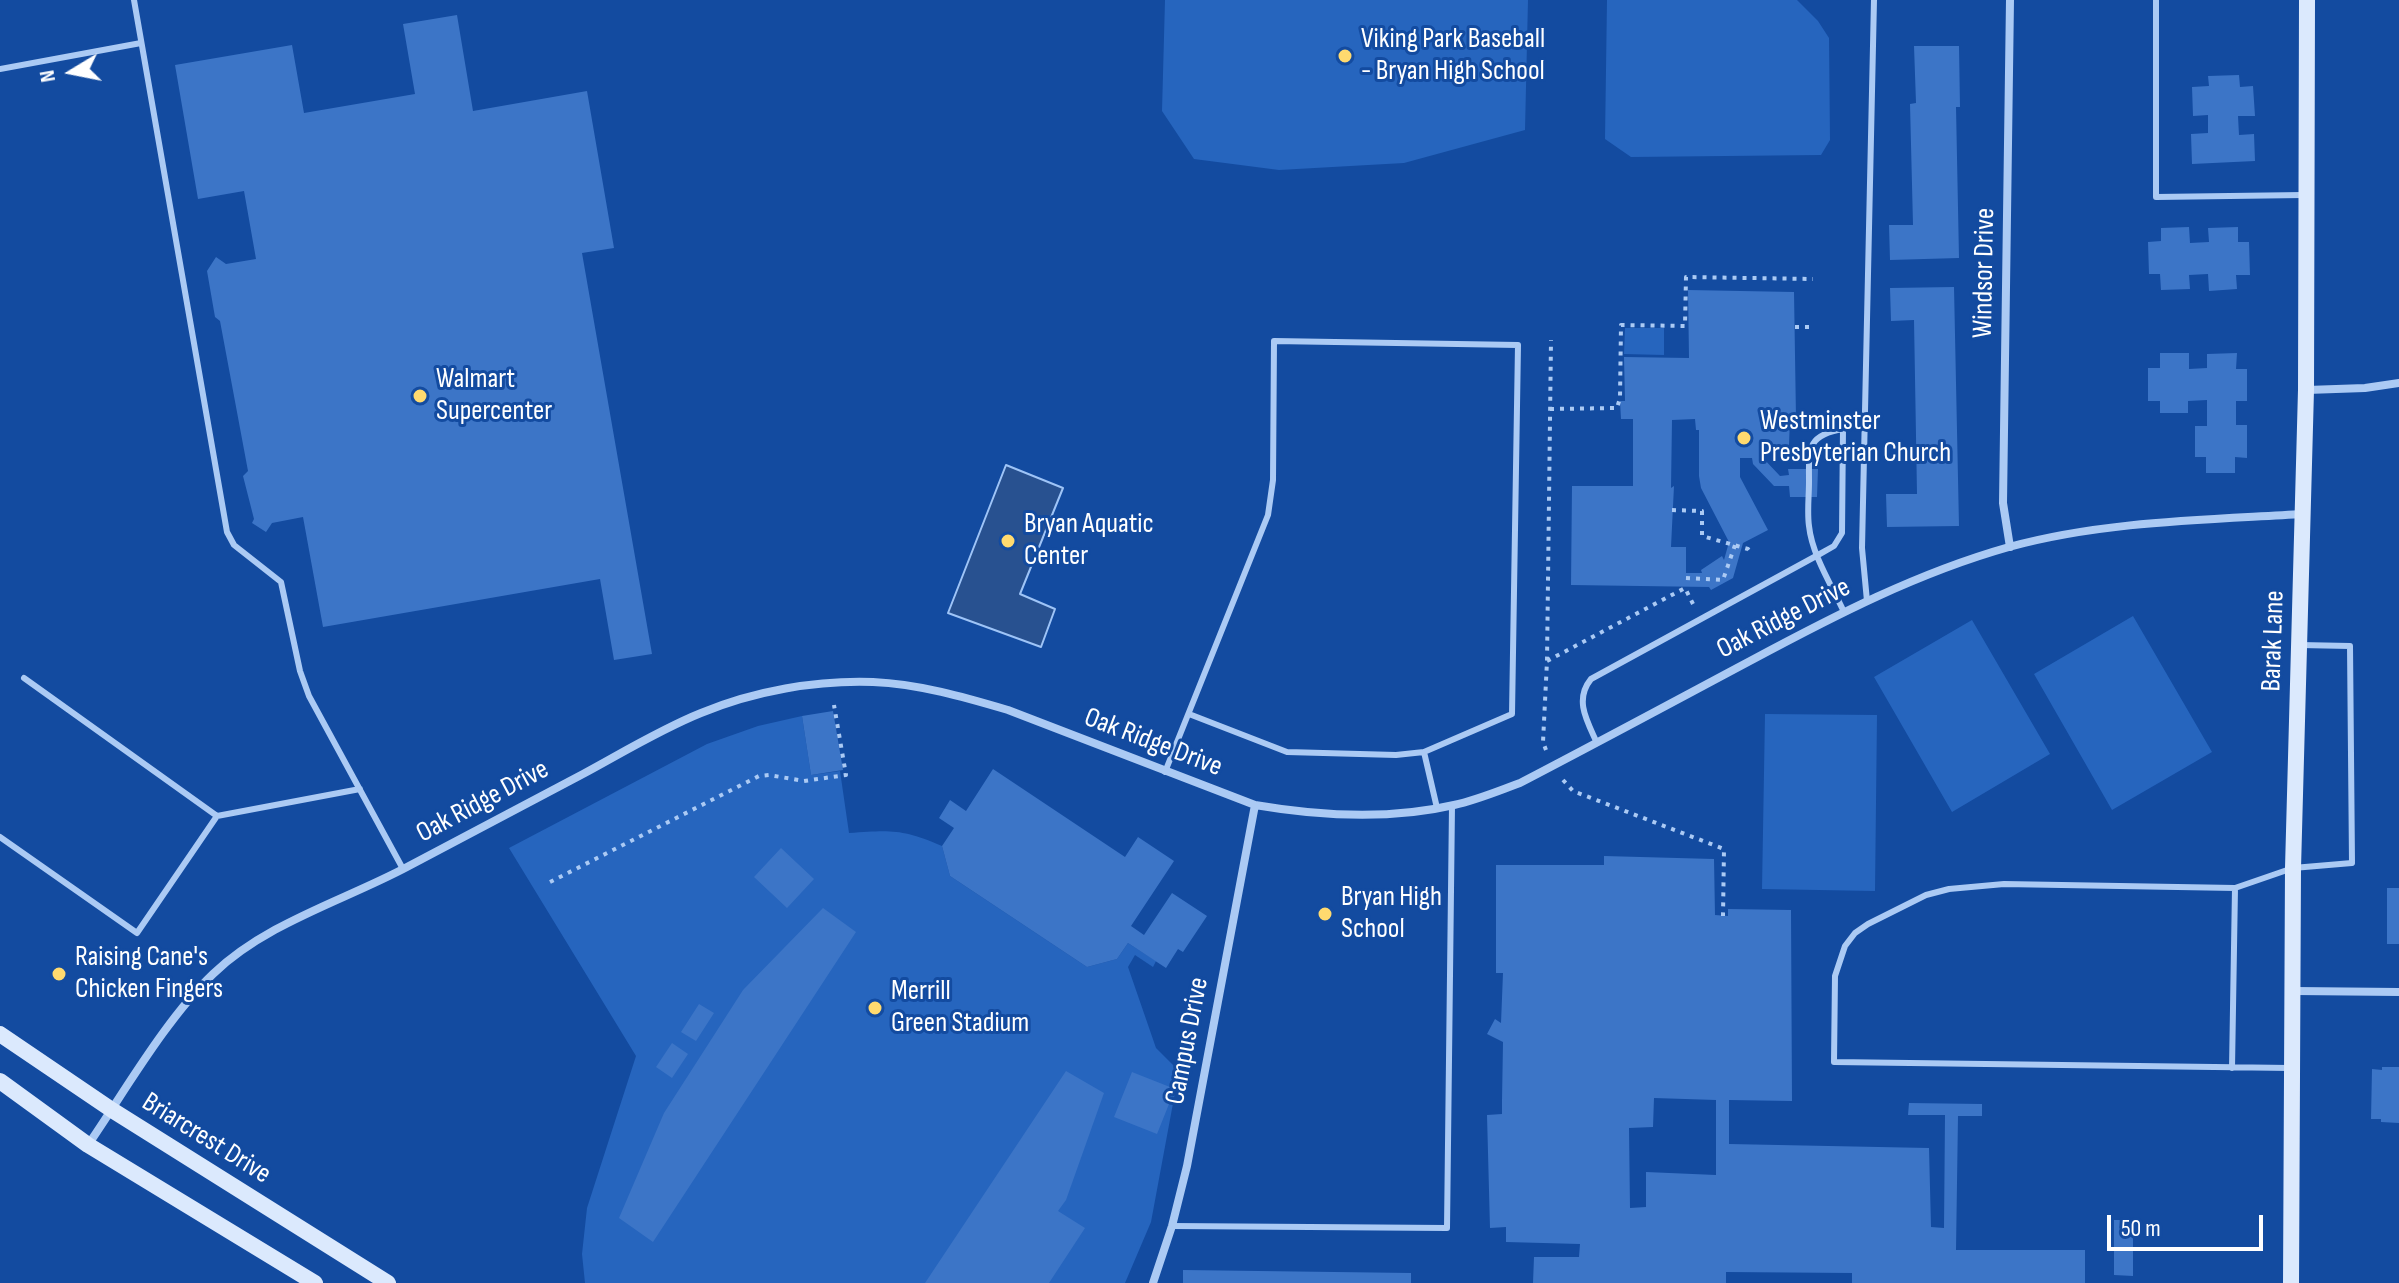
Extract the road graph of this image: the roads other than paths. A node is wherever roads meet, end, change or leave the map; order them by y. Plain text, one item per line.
1 (134, 0) edge
2 (1874, 0) edge
3 (2010, 0) edge
4 (2156, 0) edge
5 (2307, 0) edge
6 (141, 43) junction
7 (0, 69) edge
8 (2305, 195) junction
9 (2399, 383) edge
10 (2306, 390) junction
11 (2304, 514) junction
12 (2010, 547) junction
13 (1818, 555) junction
14 (1867, 601) junction
15 (1844, 612) junction
16 (2300, 645) junction
17 (24, 678) dead end
18 (1189, 714) junction
19 (1597, 743) junction
20 (1424, 752) junction
21 (1165, 772) junction
22 (360, 789) junction
23 (1255, 805) junction
24 (1452, 806) junction
25 (1437, 808) junction
26 (217, 816) junction
27 (1, 840) edge
28 (2293, 868) junction
29 (403, 869) junction
30 (2235, 888) junction
31 (2295, 991) junction
32 (2399, 992) edge
33 (0, 1034) edge
34 (2232, 1068) junction
35 (2293, 1068) junction
36 (0, 1081) edge
37 (112, 1110) junction
38 (88, 1145) junction
39 (1172, 1226) junction
40 (315, 1283) edge
41 (388, 1283) edge
42 (1153, 1283) edge
43 (2291, 1283) edge

1 - 6 lane
2 - 14 lane
3 - 12 street, Windsor Drive
4 - 8 lane
5 - 8 street, Barak Lane
6 - 7 lane
6 - 22 lane
8 - 10 street, Barak Lane
9 - 10 street
10 - 11 street, Barak Lane
11 - 12 street, Oak Ridge Drive
11 - 16 street, Barak Lane
12 - 14 street, Oak Ridge Drive
13 - 13 lane
13 - 15 lane
13 - 19 lane
14 - 15 street, Oak Ridge Drive
15 - 19 street, Oak Ridge Drive
16 - 28 street, Barak Lane
16 - 28 lane
17 - 26 lane
18 - 20 lane
18 - 20 lane
18 - 21 lane
19 - 24 street, Oak Ridge Drive
20 - 25 lane
21 - 23 street, Oak Ridge Drive
21 - 29 street, Oak Ridge Drive
22 - 26 lane
22 - 29 lane
23 - 25 street, Oak Ridge Drive
23 - 39 street, Campus Drive
24 - 25 street, Oak Ridge Drive
24 - 39 lane
26 - 27 lane
28 - 30 lane
28 - 31 street, Barak Lane
29 - 37 street, Oak Ridge Drive
30 - 34 lane
30 - 34 lane
31 - 32 street
31 - 35 street, Barak Lane
33 - 37 street, Briarcrest Drive
34 - 35 lane
35 - 43 street, Barak Lane
36 - 38 street
37 - 38 street, Oak Ridge Drive
37 - 41 street, Briarcrest Drive
38 - 40 street
39 - 42 street, Campus Drive

